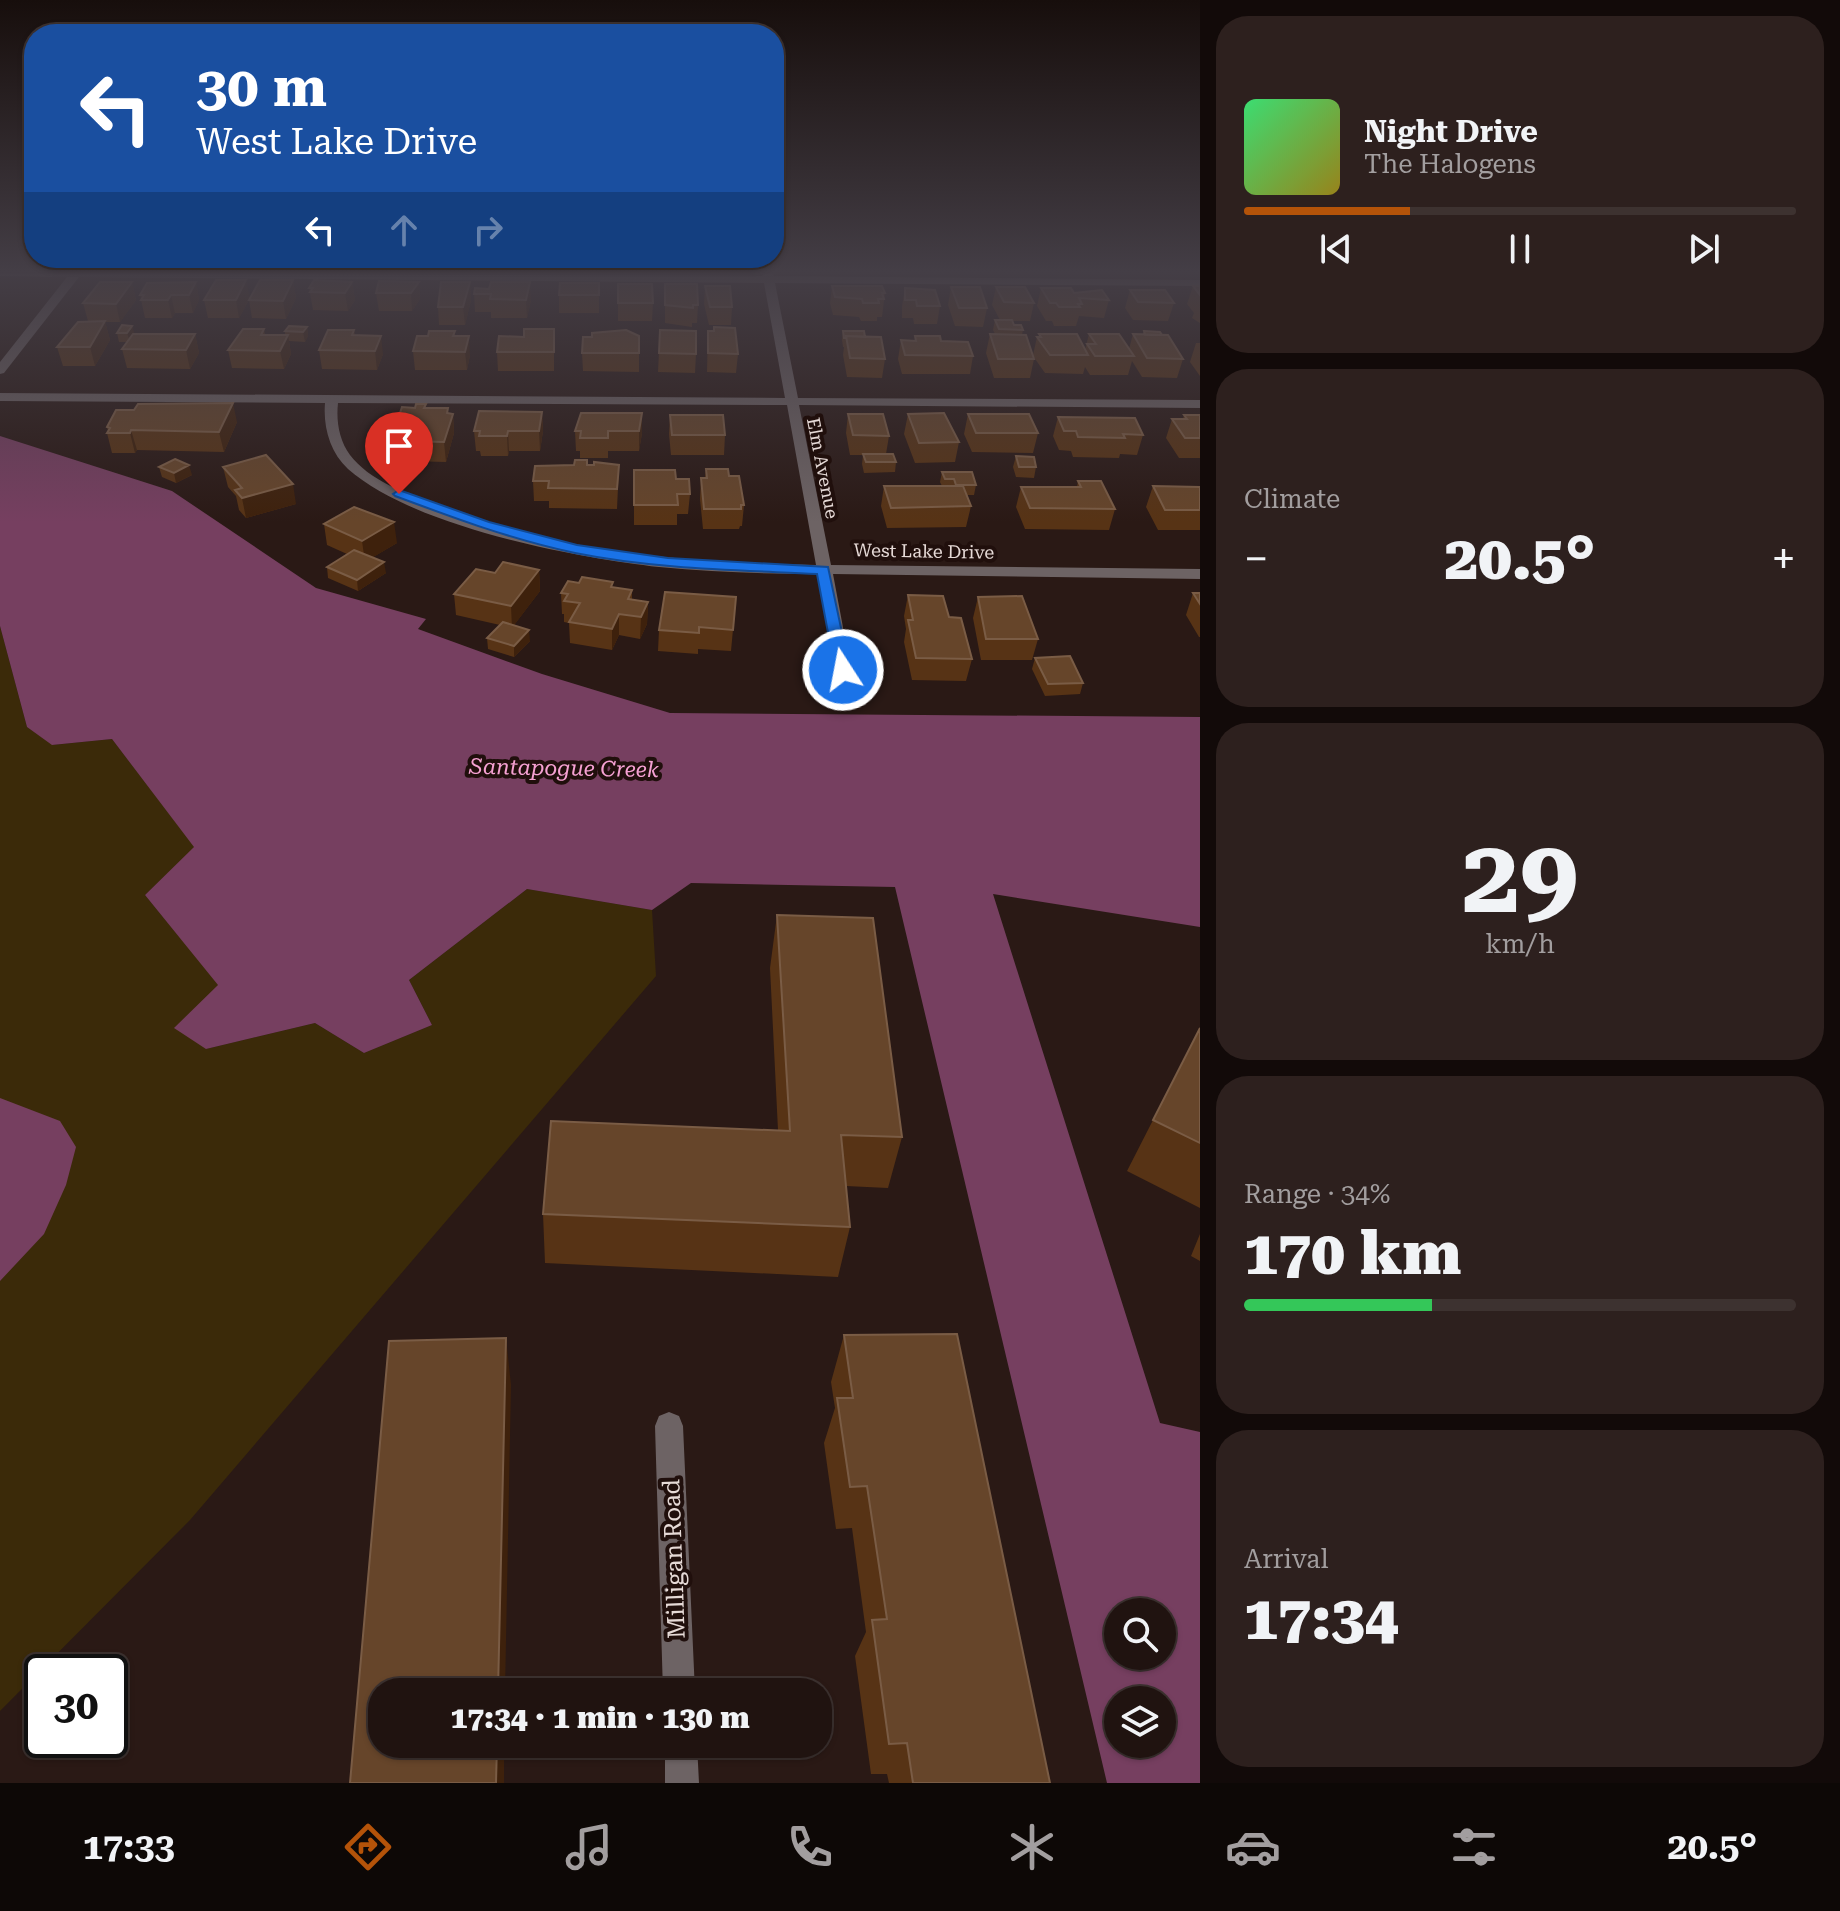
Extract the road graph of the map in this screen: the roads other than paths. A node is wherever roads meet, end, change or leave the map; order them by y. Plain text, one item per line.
1 (783, 356) edge
2 (0, 397) edge
3 (332, 401) junction
4 (792, 401) junction
5 (1200, 404) edge
6 (823, 570) junction
7 (1200, 574) edge
8 (843, 670) dead end
9 (669, 1426) dead end
10 (678, 1678) edge
11 (681, 1758) edge
12 (682, 1783) edge

1 - 4 street, Elm Avenue
2 - 3 street
3 - 4 street
3 - 6 street, West Lake Drive
4 - 5 street
4 - 6 street, Elm Avenue
6 - 7 street, West Lake Drive
6 - 8 street, Elm Avenue
9 - 10 street, Milligan Road
11 - 12 street

